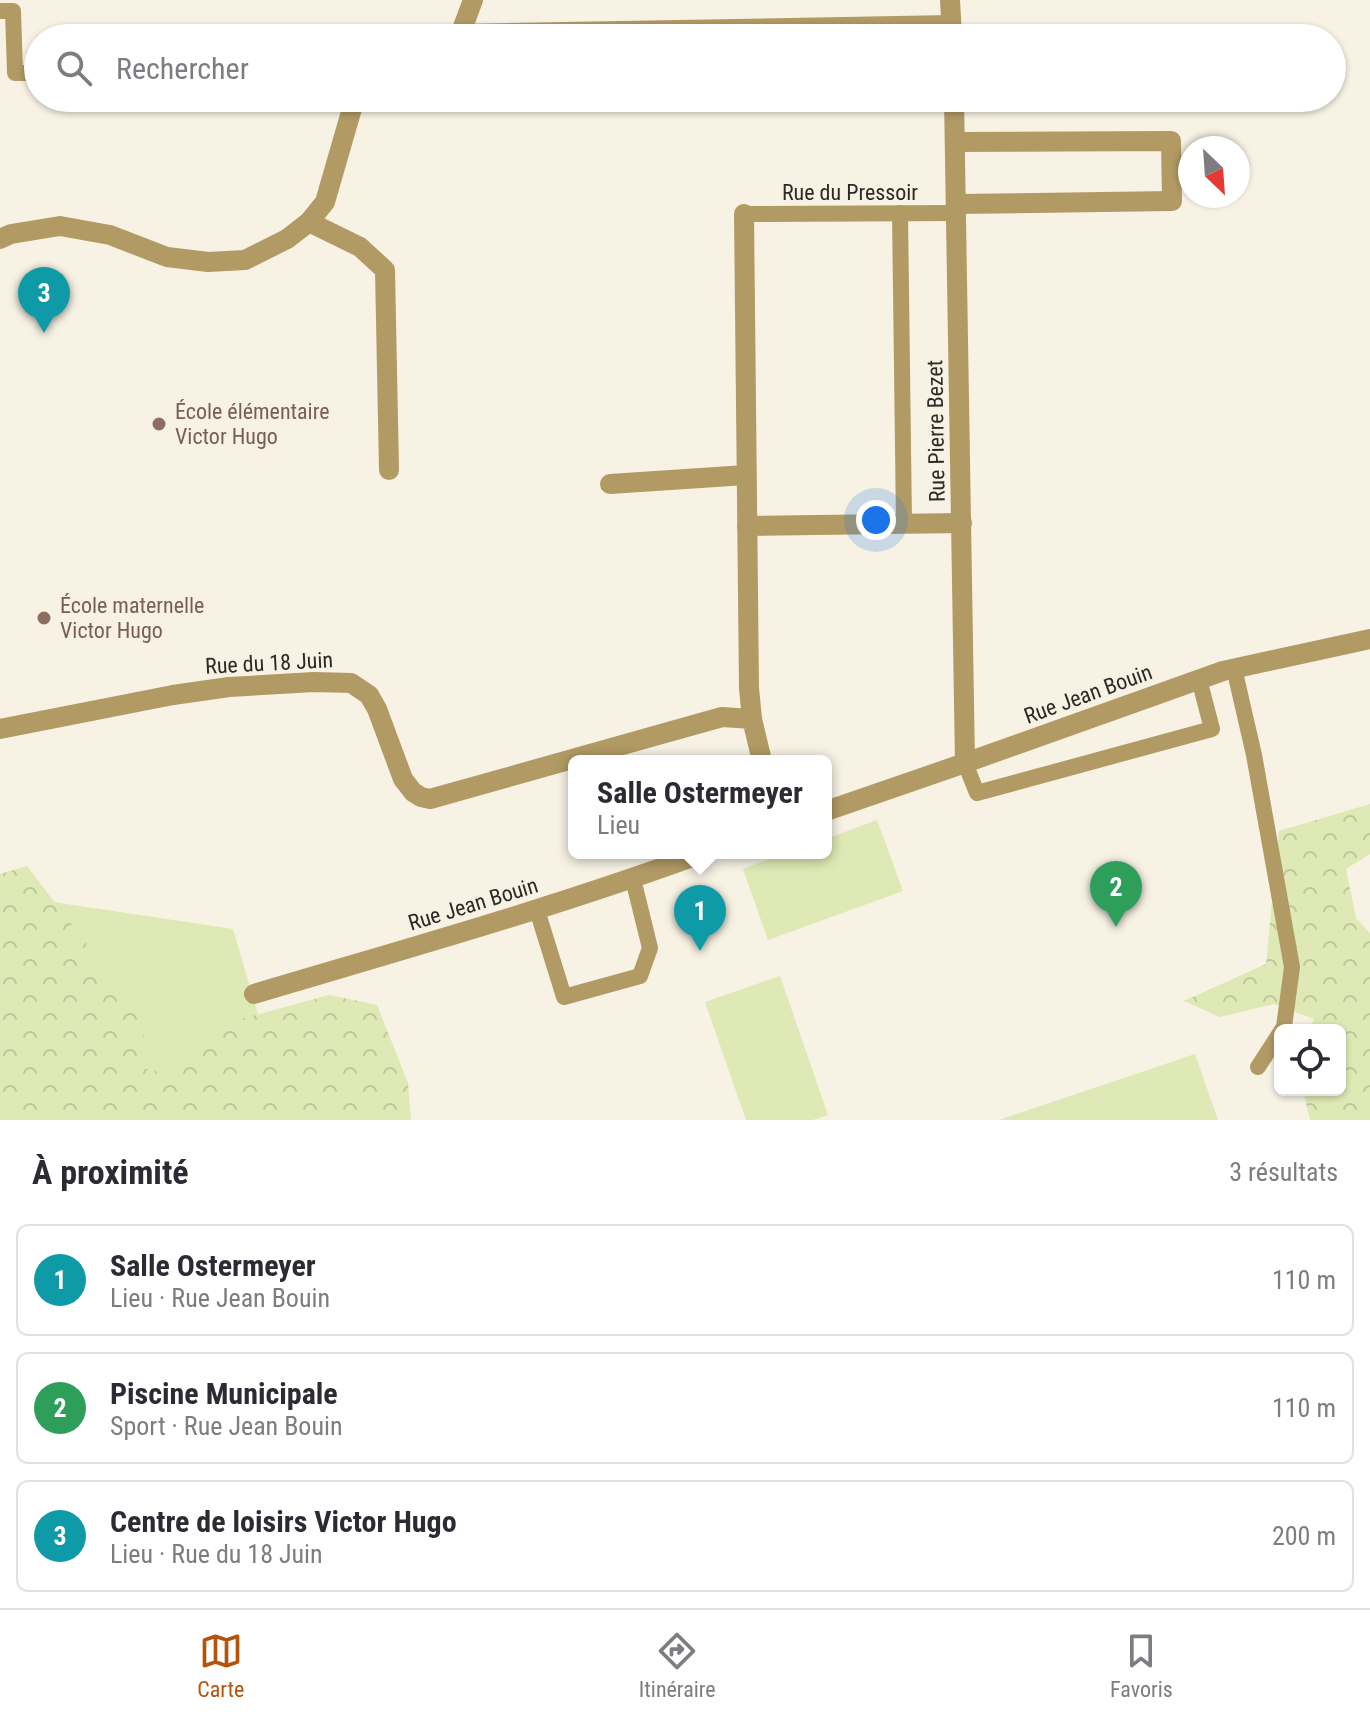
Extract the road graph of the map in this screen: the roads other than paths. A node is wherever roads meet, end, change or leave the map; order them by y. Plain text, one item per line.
1 (473, 0) edge
2 (950, 0) edge
3 (0, 11) edge
4 (464, 24) edge
5 (951, 24) edge
6 (24, 73) edge
7 (351, 112) edge
8 (955, 112) edge
9 (956, 142) junction
10 (956, 209) junction
11 (900, 213) junction
12 (744, 214) joint
13 (309, 222) junction
14 (0, 239) edge
15 (389, 470) dead end
16 (746, 475) junction
17 (610, 484) dead end
18 (962, 523) junction
19 (904, 524) junction
20 (747, 526) junction
21 (1370, 639) edge
22 (1234, 668) junction
23 (1199, 679) junction
24 (752, 719) junction
25 (0, 729) edge
26 (588, 755) edge
27 (761, 755) edge
28 (568, 761) edge
29 (965, 763) junction
30 (832, 809) edge
31 (687, 859) edge
32 (633, 879) junction
33 (537, 910) junction
34 (254, 994) dead end
35 (1284, 1024) edge
36 (1274, 1042) edge
37 (1258, 1067) dead end

1 - 4 street
2 - 5 street
3 - 6 lane
7 - 13 street
8 - 9 street, Rue Pierre Bezet
9 - 10 street, Rue Pierre Bezet
9 - 10 street
10 - 11 lane, Rue du Pressoir
10 - 18 street, Rue Pierre Bezet
11 - 12 lane, Rue du Pressoir
11 - 19 lane
12 - 16 street
13 - 14 street
13 - 15 street
16 - 17 street
16 - 20 street
18 - 19 street
18 - 29 street, Rue Pierre Bezet
19 - 20 street
20 - 24 street
21 - 22 street, Rue Jean Bouin
22 - 23 street, Rue Jean Bouin
22 - 35 lane
23 - 29 street, Rue Jean Bouin
23 - 29 lane
24 - 26 street, Rue du 18 Juin
24 - 27 street
25 - 28 street, Rue du 18 Juin
29 - 30 street, Rue Jean Bouin
31 - 32 street, Rue Jean Bouin
32 - 33 street, Rue Jean Bouin
32 - 33 lane
33 - 34 street, Rue Jean Bouin
36 - 37 lane

